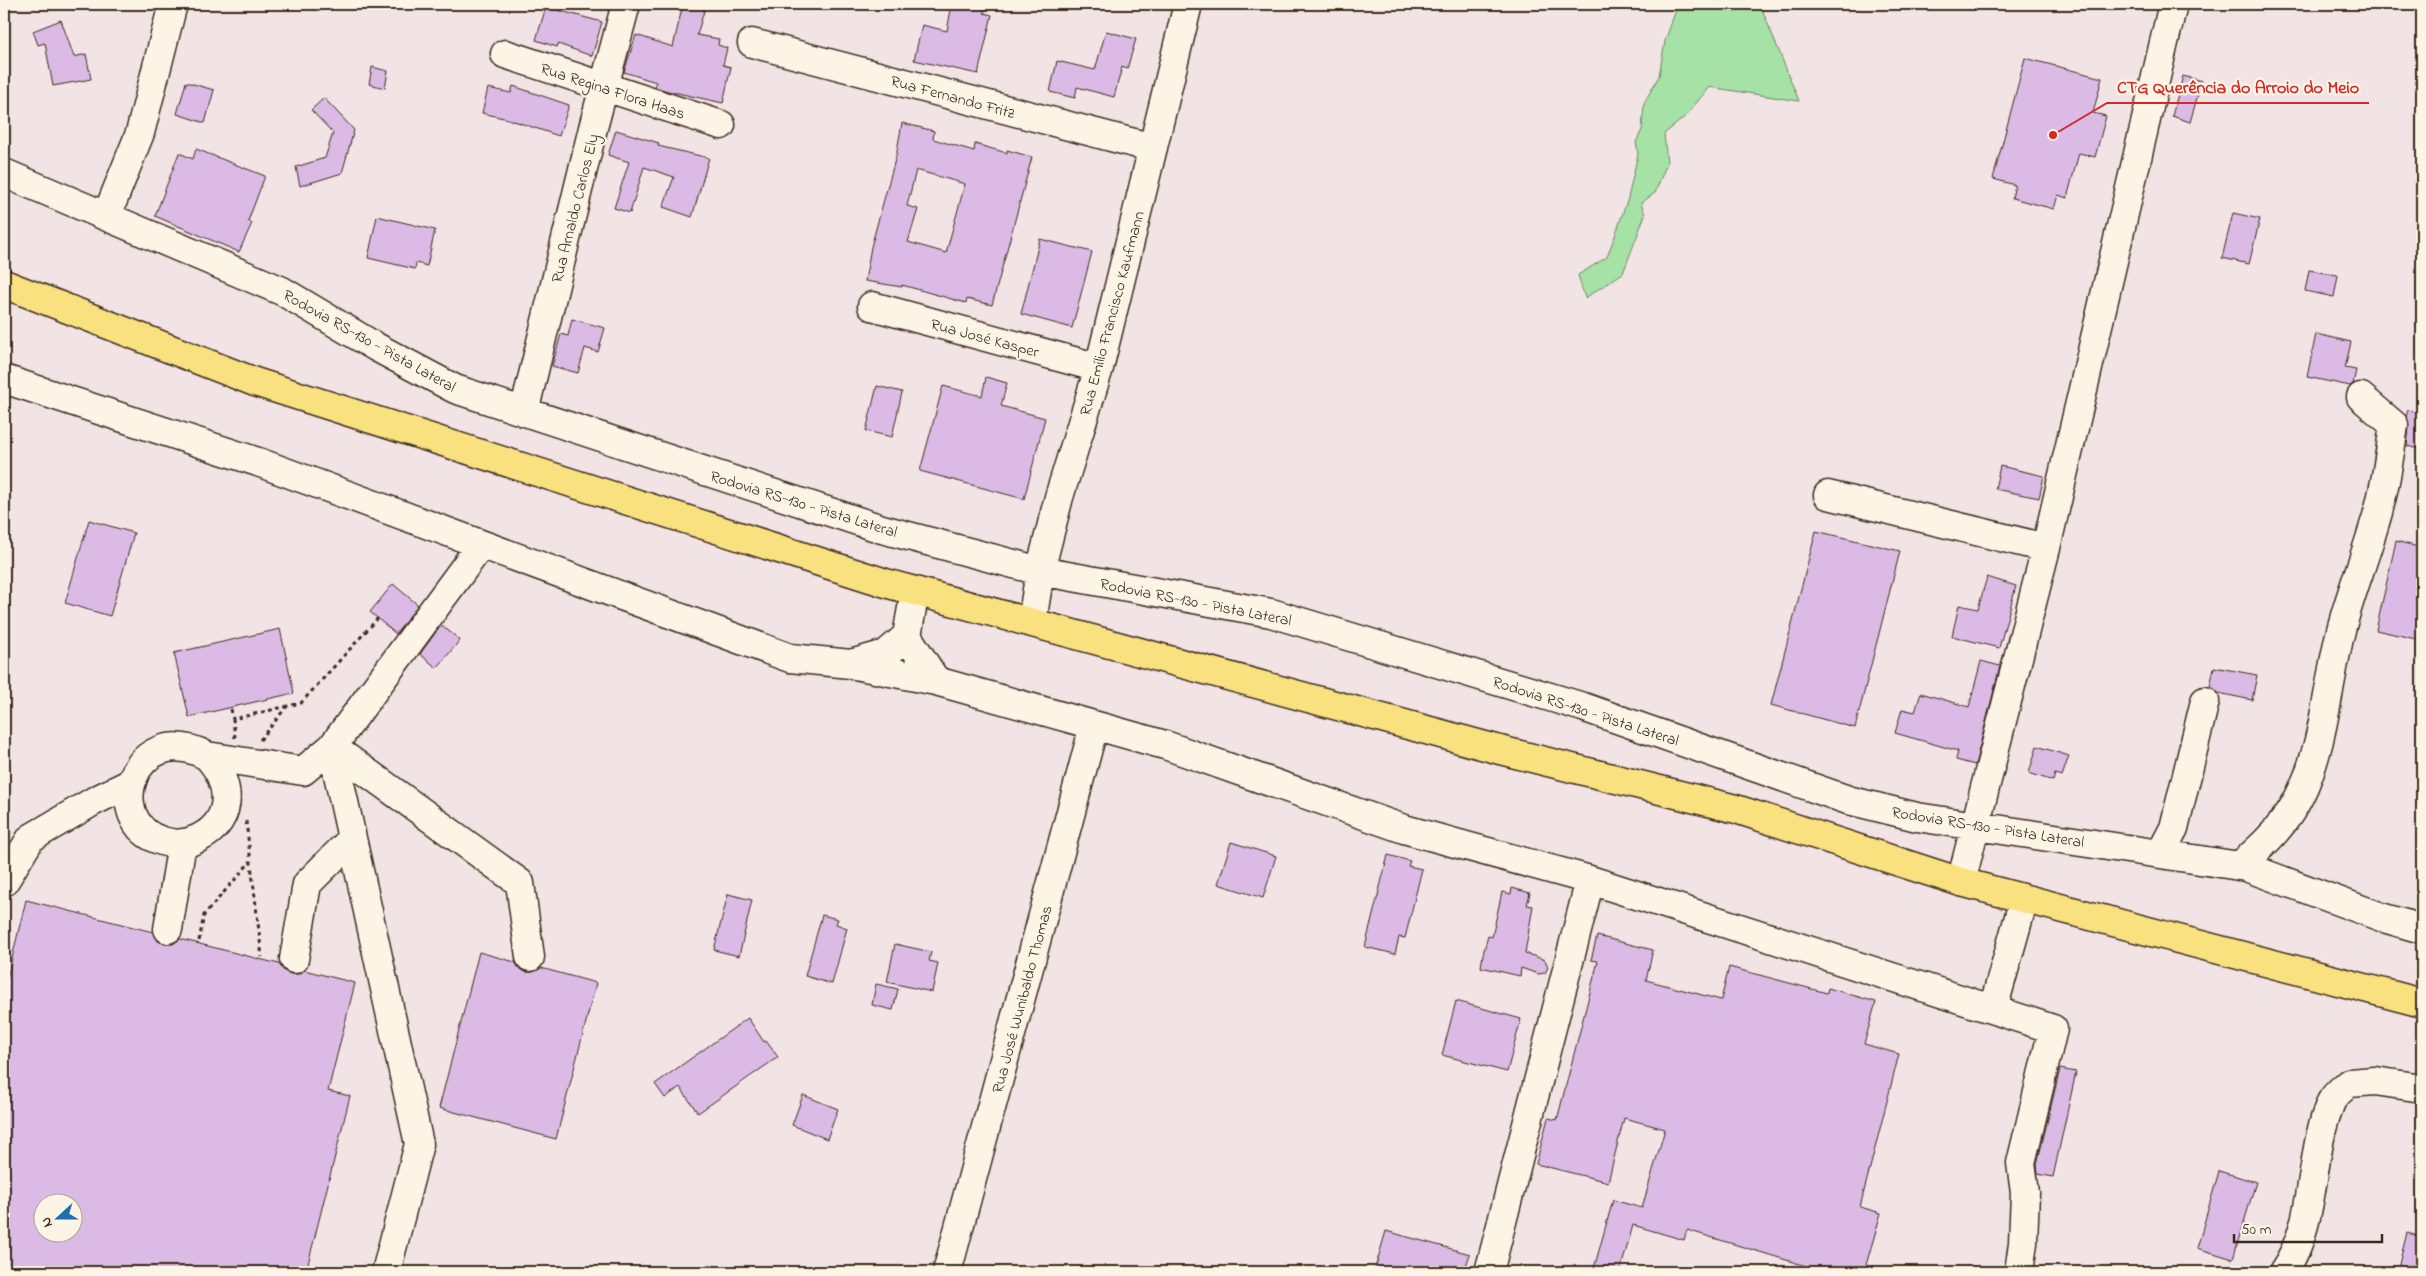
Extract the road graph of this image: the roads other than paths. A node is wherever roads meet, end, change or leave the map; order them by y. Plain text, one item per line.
1 (173, 4) edge
2 (626, 4) edge
3 (1188, 4) edge
4 (2173, 4) edge
5 (752, 43) dead end
6 (505, 54) dead end
7 (604, 88) junction
8 (721, 125) dead end
9 (1154, 148) junction
10 (4, 173) edge
11 (107, 215) junction
12 (4, 284) edge
13 (872, 306) dead end
14 (1099, 368) junction
15 (4, 379) edge
16 (2360, 397) dead end
17 (524, 412) junction
18 (1828, 495) dead end
19 (481, 545) junction
20 (2046, 548) junction
21 (1040, 571) junction
22 (915, 592) junction
23 (1032, 622) junction
24 (907, 636) junction
25 (851, 664) junction
26 (936, 681) junction
27 (2205, 701) dead end
28 (1094, 726) junction
29 (332, 747) junction
30 (207, 756) junction
31 (131, 784) junction
32 (1975, 825) junction
33 (352, 839) junction
34 (182, 843) junction
35 (2161, 853) junction
36 (2239, 866) junction
37 (1590, 880) junction
38 (4, 882) edge
39 (1961, 882) junction
40 (2024, 899) junction
41 (168, 928) dead end
42 (2422, 929) edge
43 (530, 957) dead end
44 (294, 958) dead end
45 (2422, 1003) edge
46 (1993, 1009) junction
47 (2422, 1088) edge
48 (386, 1272) edge
49 (947, 1272) edge
50 (1489, 1272) edge
51 (2019, 1272) edge
52 (2282, 1272) edge

1 - 11 street
2 - 7 street, Rua Arnaldo Carlos Ely
3 - 9 street, Rua Emílio Francisco Kaufmann
4 - 20 street
5 - 9 street, Rua Fernando Fritz
6 - 7 street, Rua Regina Flora Haas
7 - 8 street, Rua Regina Flora Haas
7 - 17 street, Rua Arnaldo Carlos Ely
9 - 14 street, Rua Emílio Francisco Kaufmann
10 - 11 street, Rodovia RS-130 - Pista Lateral
11 - 17 street, Rodovia RS-130 - Pista Lateral
12 - 22 main road
13 - 14 street, Rua José Kasper
14 - 21 street, Rua Emílio Francisco Kaufmann
15 - 19 street
16 - 36 street
17 - 21 street, Rodovia RS-130 - Pista Lateral
18 - 20 street
19 - 25 street
19 - 29 street
20 - 32 street
21 - 23 street, Rua Emílio Francisco Kaufmann
21 - 32 street, Rodovia RS-130 - Pista Lateral
22 - 23 main road
22 - 24 street
23 - 39 main road
24 - 25 street
24 - 26 street
25 - 26 street
26 - 28 street
27 - 35 street
28 - 37 street
28 - 49 street, Rua José Wunibaldo Thomas
29 - 30 street
29 - 33 street
29 - 43 street
30 - 31 street
30 - 34 street
31 - 34 street
31 - 38 street
32 - 35 street, Rodovia RS-130 - Pista Lateral
32 - 39 street
33 - 44 street
33 - 48 street
34 - 41 street
35 - 36 street, Rodovia RS-130 - Pista Lateral
36 - 42 street, Rodovia RS-130 - Pista Lateral
37 - 46 street
37 - 50 street
39 - 40 main road
40 - 45 main road
40 - 46 street
46 - 51 street
47 - 52 street

